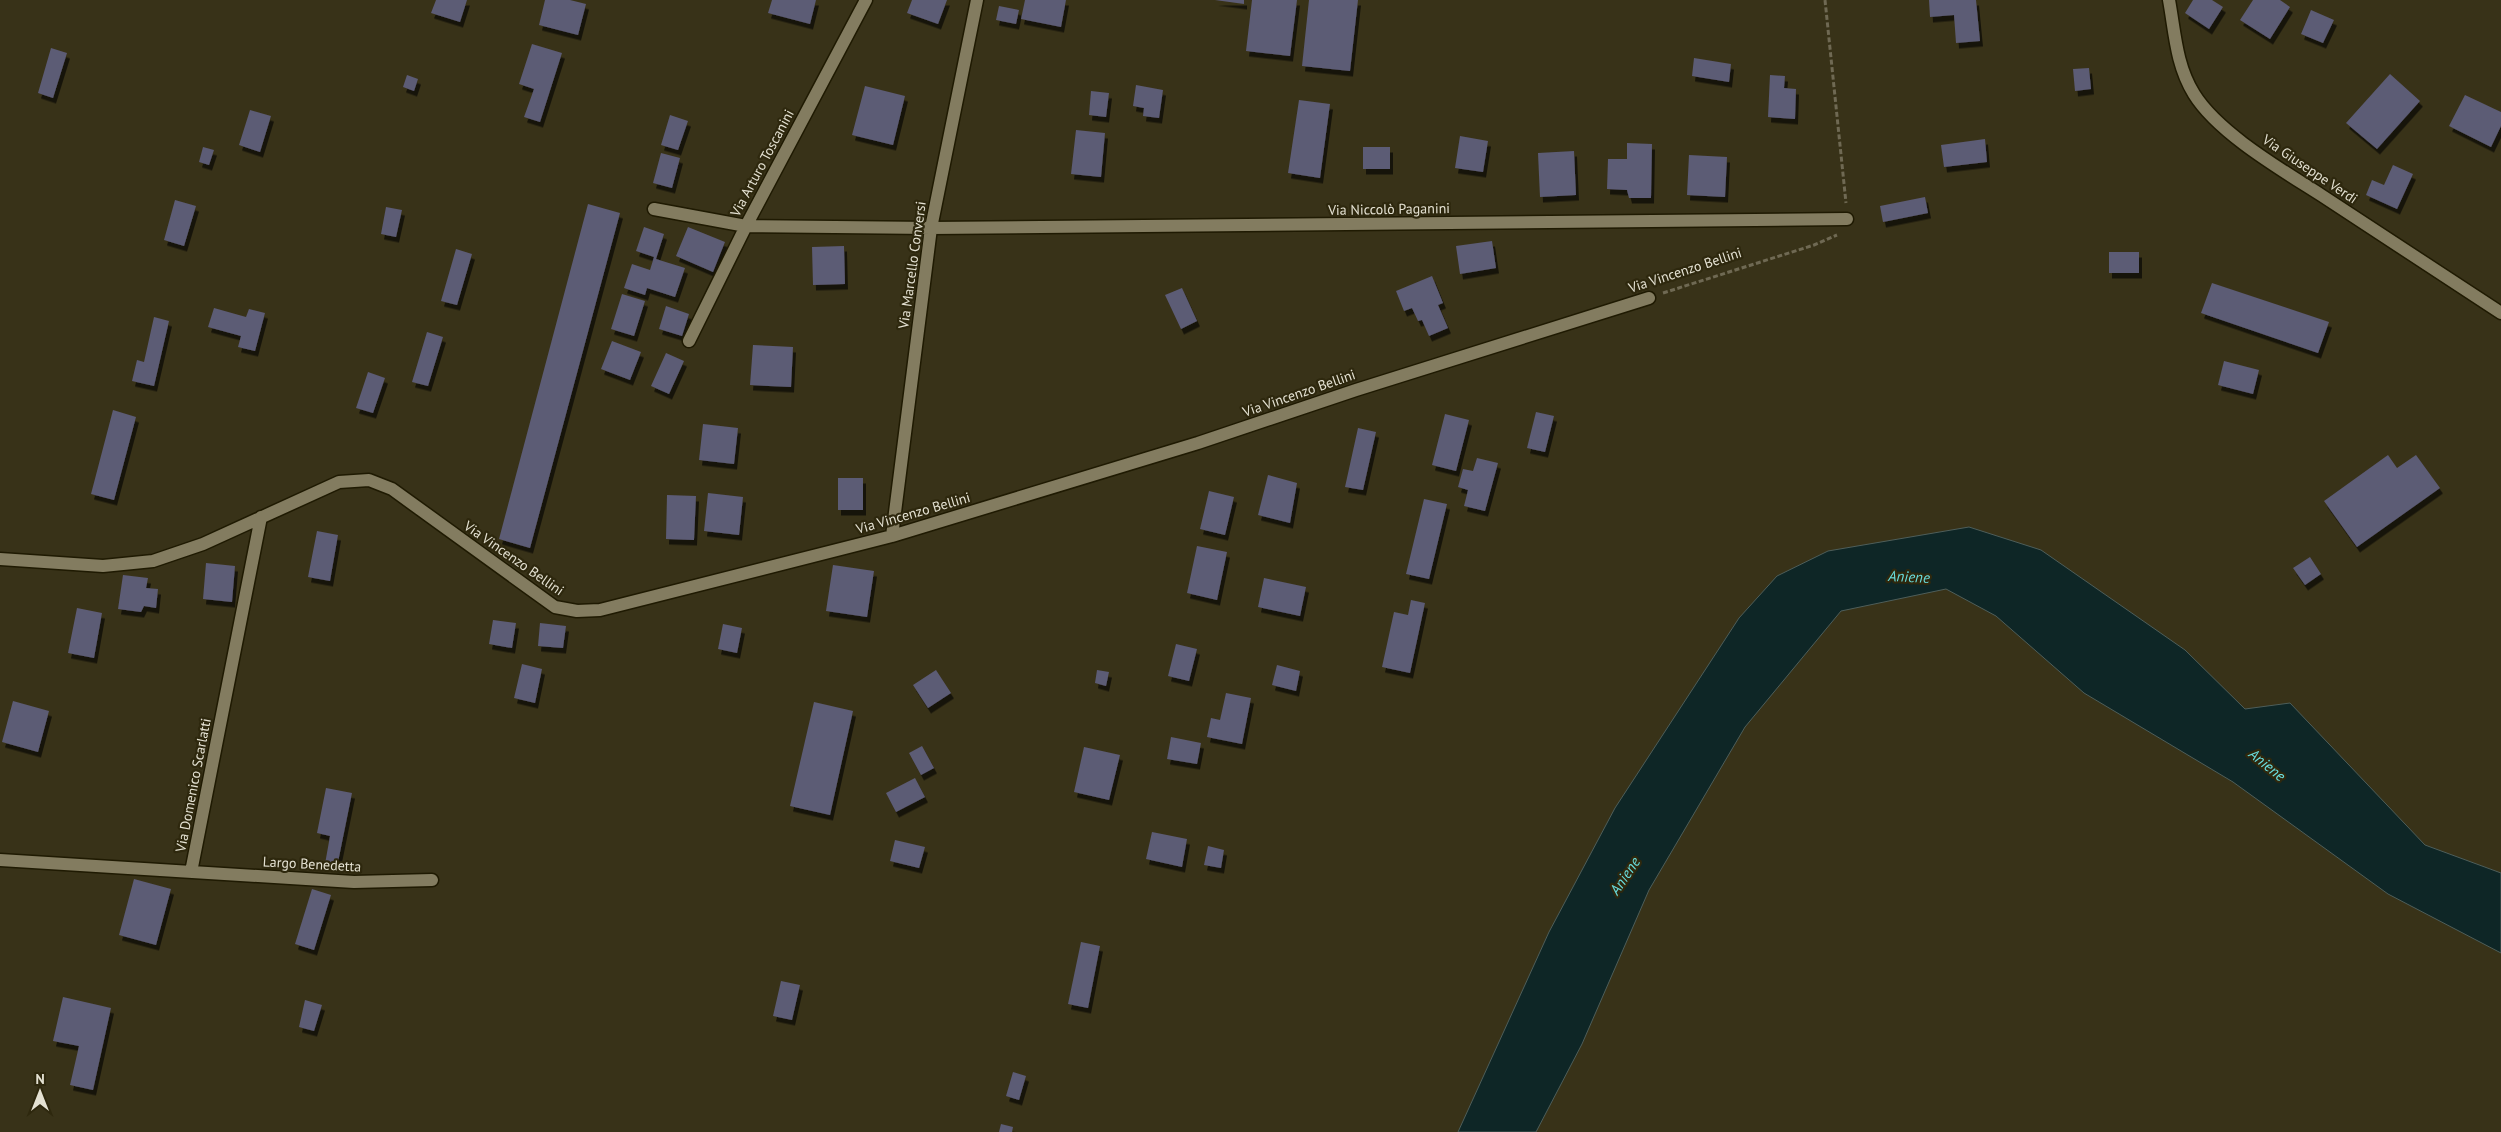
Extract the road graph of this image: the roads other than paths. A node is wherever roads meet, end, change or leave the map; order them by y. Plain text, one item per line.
1 (866, 0) edge
2 (977, 0) edge
3 (2169, 0) edge
4 (654, 209) dead end
5 (1848, 219) road end
6 (746, 226) junction
7 (930, 228) junction
8 (1649, 298) road end
9 (2501, 313) edge
10 (689, 341) dead end
11 (261, 517) junction
12 (892, 536) junction
13 (0, 559) edge
14 (0, 860) edge
15 (191, 872) junction
16 (432, 880) dead end

1 - 6 street, Via Arturo Toscanini
2 - 7 street, Via Marcello Conversi
3 - 9 street, Via Giuseppe Verdi
4 - 6 street, Via Niccolò Paganini
5 - 7 street, Via Niccolò Paganini
6 - 7 street, Via Niccolò Paganini
6 - 10 street, Via Arturo Toscanini
7 - 12 street, Via Marcello Conversi
8 - 12 street, Via Vincenzo Bellini
11 - 12 street, Via Vincenzo Bellini
11 - 13 street, Via Vincenzo Bellini
11 - 15 street, Via Domenico Scarlatti
14 - 15 street, Via Domenico Scarlatti
15 - 16 street, Largo Benedetta

